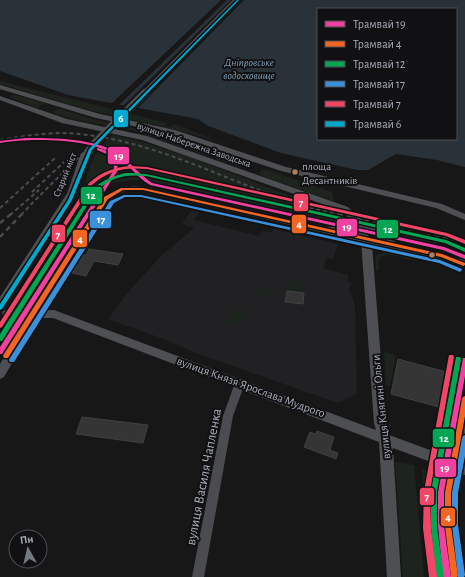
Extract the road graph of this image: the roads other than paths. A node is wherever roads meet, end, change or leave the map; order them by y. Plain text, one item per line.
1 (237, 0) edge
2 (0, 87) edge
3 (22, 93) junction
4 (0, 98) edge
5 (55, 103) junction
6 (40, 113) junction
7 (284, 169) junction
8 (260, 180) junction
9 (353, 217) junction
10 (465, 217) edge
11 (326, 230) junction
12 (366, 239) junction
13 (397, 246) junction
14 (465, 257) edge
15 (447, 258) junction
16 (465, 263) edge
17 (3, 309) edge
18 (35, 314) junction
19 (0, 374) edge
20 (240, 384) junction
21 (465, 407) edge
22 (384, 437) junction
23 (460, 467) edge
24 (198, 577) edge
25 (394, 577) edge
26 (457, 577) edge

1 - 17 main road, Старий міст, bridge
2 - 3 main road, вулиця Набережна Заводська
3 - 4 main road
3 - 5 main road, вулиця Набережна Заводська
4 - 6 main road, вулиця Набережна Заводська
5 - 6 main road
5 - 7 main road, вулиця Набережна Заводська
6 - 8 main road, вулиця Набережна Заводська
7 - 8 main road
7 - 10 main road, вулиця Набережна Заводська
8 - 9 main road, вулиця Набережна Заводська
9 - 11 main road
9 - 12 main road, вулиця Княгині Ольги
9 - 13 main road
11 - 12 street
11 - 18 street
12 - 13 street
12 - 22 main road, вулиця Княгині Ольги
13 - 15 main road
14 - 15 main road
15 - 16 main road
17 - 18 street
18 - 19 main road
18 - 20 main road, вулиця Князя Ярослава Мудрого
20 - 22 main road, вулиця Князя Ярослава Мудрого
20 - 24 street, вулиця Василя Чапленка
21 - 23 main road
22 - 23 main road, вулиця Князя Ярослава Мудрого
22 - 25 main road, вулиця Княгині Ольги
23 - 26 main road

